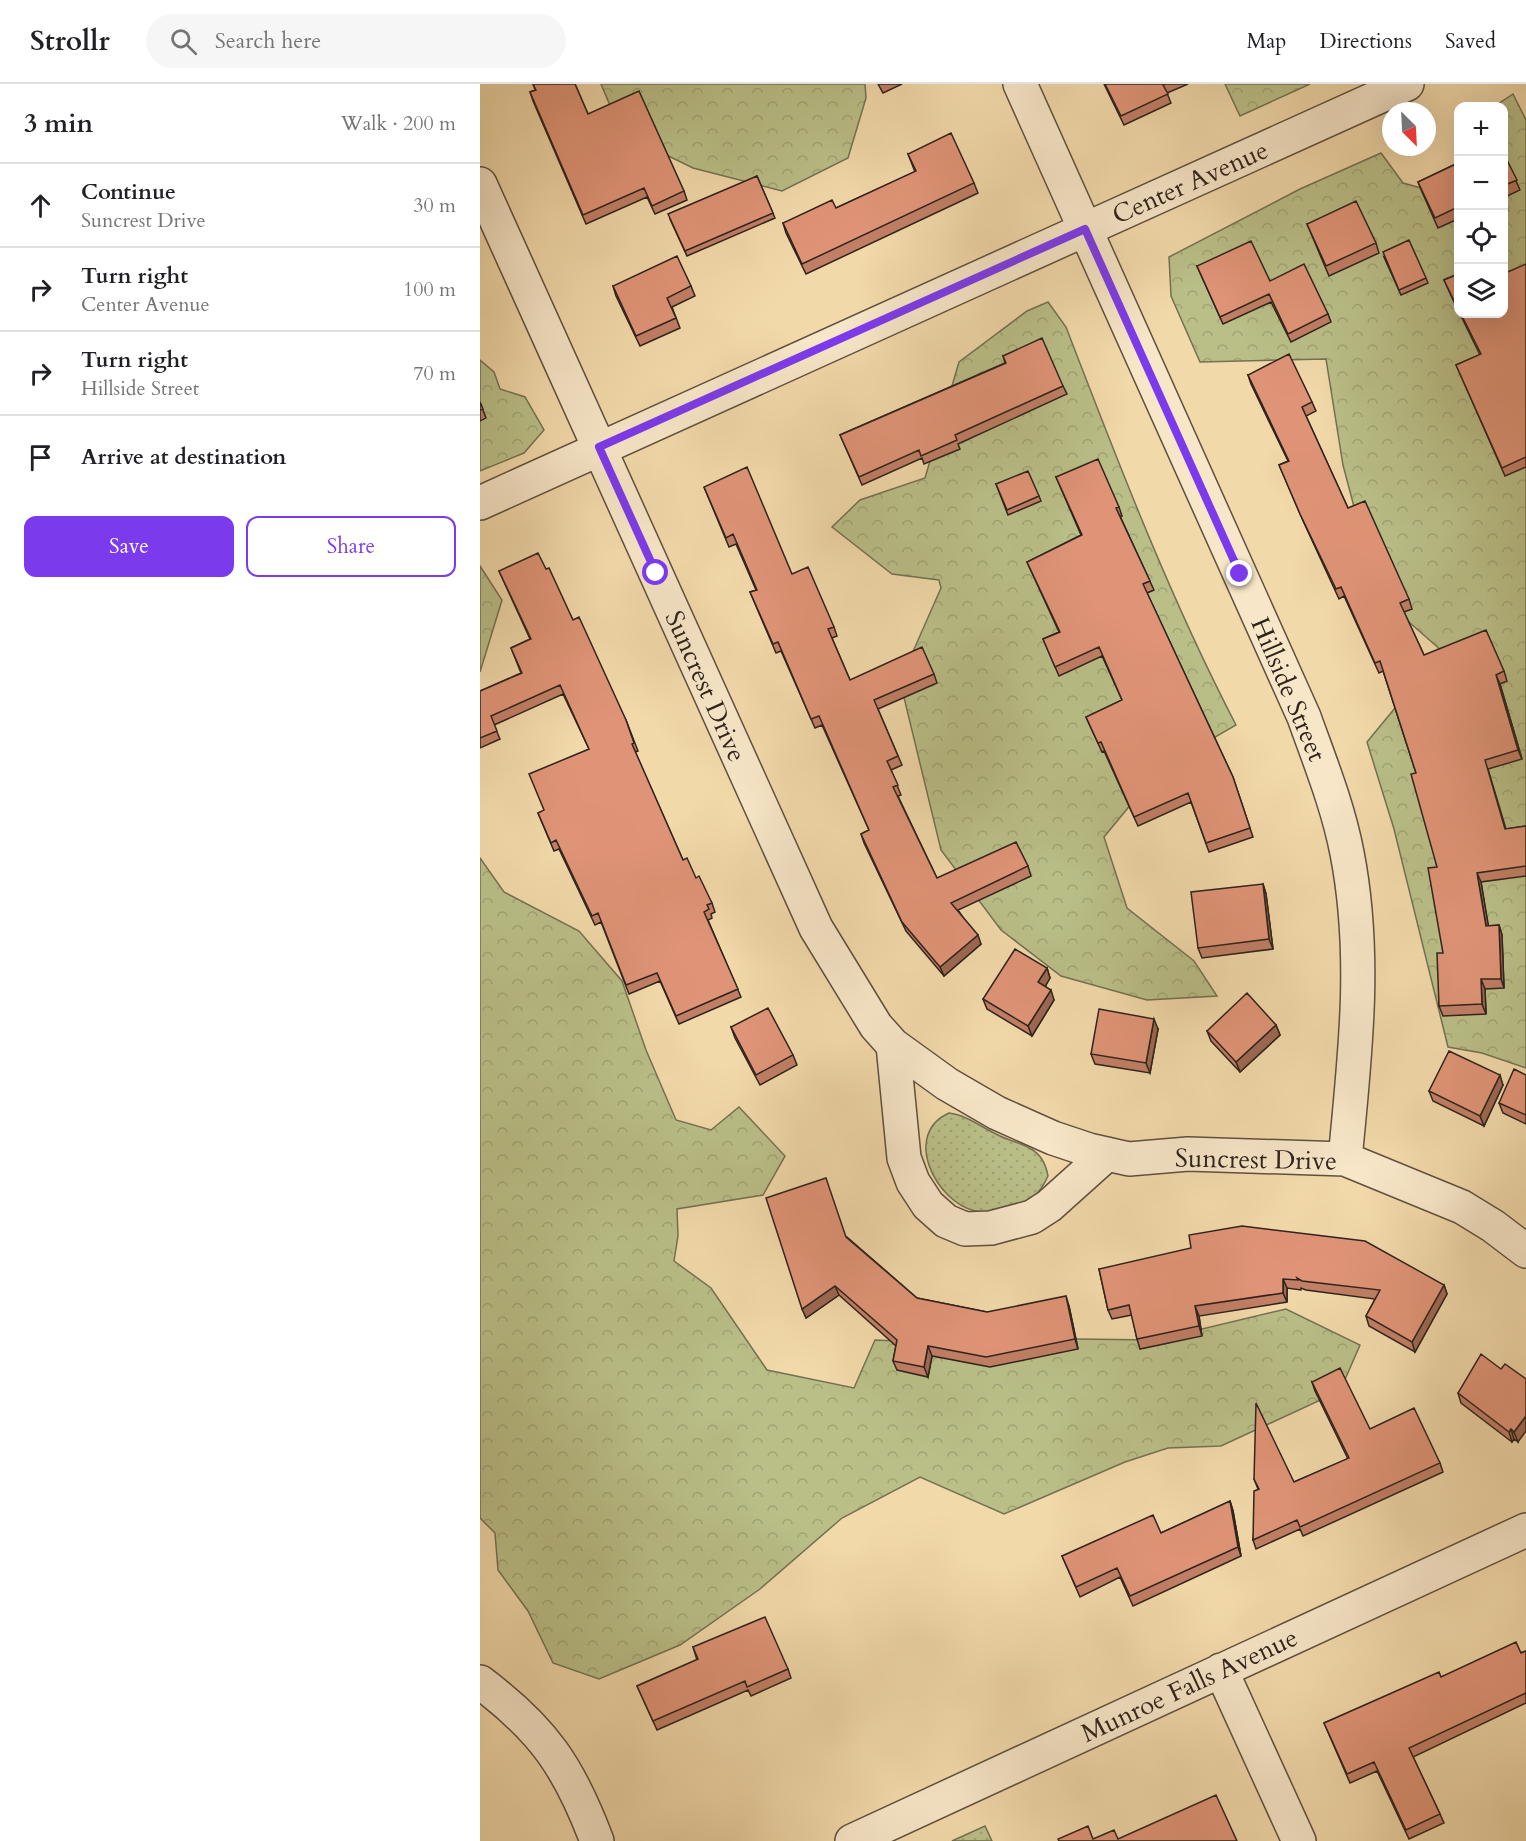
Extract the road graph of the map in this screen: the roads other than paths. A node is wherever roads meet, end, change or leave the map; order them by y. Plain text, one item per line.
1 (1020, 84) edge
2 (1407, 84) edge
3 (480, 184) edge
4 (1085, 229) junction
5 (599, 447) junction
6 (480, 503) edge
7 (893, 1045) junction
8 (1107, 1154) junction
9 (1345, 1159) junction
10 (1526, 1251) edge
11 (1526, 1530) edge
12 (1221, 1670) junction
13 (480, 1682) edge
14 (597, 1841) edge
15 (852, 1841) edge
16 (1299, 1841) edge

1 - 4 street, Hillside Street
2 - 4 street, Center Avenue
3 - 5 street, Suncrest Drive
4 - 5 street, Center Avenue
4 - 9 street, Hillside Street
5 - 6 street, Center Avenue
5 - 7 street, Suncrest Drive
7 - 8 street, Suncrest Drive
7 - 8 street
8 - 9 street, Suncrest Drive
9 - 10 street, Suncrest Drive
11 - 12 street, Munroe Falls Avenue
12 - 15 street, Munroe Falls Avenue
12 - 16 street
13 - 14 street

